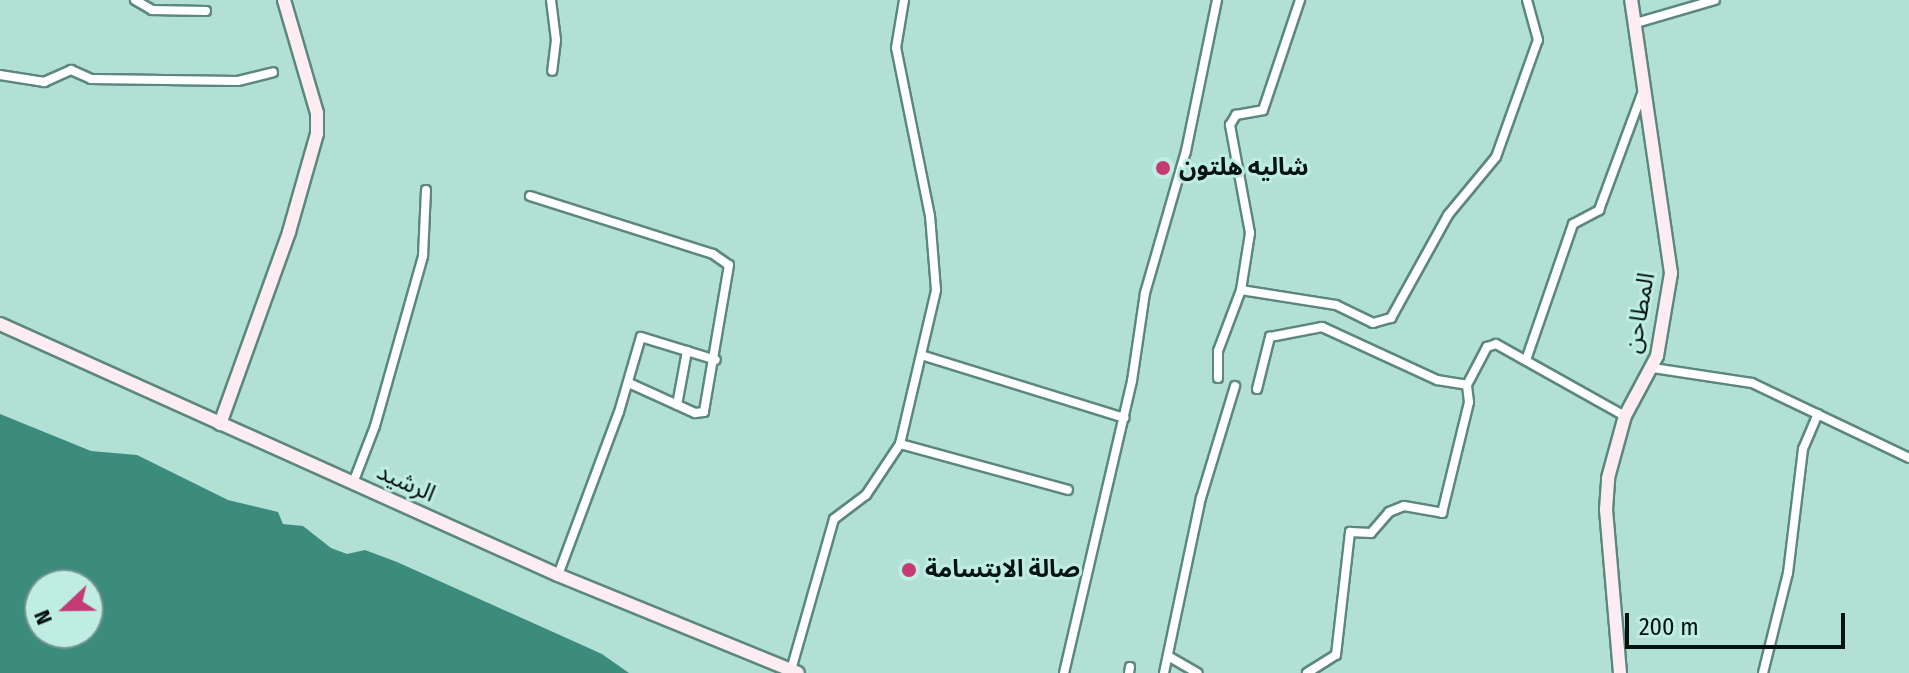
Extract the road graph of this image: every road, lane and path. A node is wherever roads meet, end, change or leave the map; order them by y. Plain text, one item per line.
1 (135, 0) edge
2 (284, 0) edge
3 (551, 0) edge
4 (904, 0) edge
5 (1217, 0) edge
6 (1300, 0) edge
7 (1527, 0) edge
8 (1631, 0) edge
9 (1715, 0) edge
10 (206, 11) dead end
11 (1636, 23) junction
12 (552, 71) dead end
13 (273, 72) dead end
14 (0, 75) edge
15 (1643, 91) junction
16 (426, 190) dead end
17 (530, 196) dead end
18 (1241, 290) junction
19 (0, 324) edge
20 (687, 351) junction
21 (921, 355) junction
22 (716, 360) junction
23 (1526, 360) junction
24 (1653, 368) junction
25 (1218, 378) dead end
26 (629, 383) junction
27 (1467, 385) junction
28 (1235, 386) dead end
29 (1257, 389) dead end
30 (677, 405) junction
31 (1818, 414) junction
32 (1625, 416) junction
33 (1124, 418) junction
34 (220, 424) junction
35 (900, 444) junction
36 (1909, 458) edge
37 (353, 483) junction
38 (1068, 490) dead end
39 (558, 575) junction
40 (1168, 656) junction
41 (794, 672) edge
42 (1064, 673) edge
43 (1164, 673) edge
44 (1197, 673) edge
45 (1307, 673) edge
46 (1620, 673) edge
47 (1763, 673) edge

1 - 10 street
2 - 34 main road
3 - 12 street
4 - 21 street
5 - 33 street
6 - 18 street
7 - 18 street
8 - 11 main road, المطاحن
9 - 11 street
11 - 15 main road, المطاحن
13 - 14 street
15 - 23 street
15 - 24 main road, المطاحن
16 - 37 street
17 - 22 street
18 - 25 street
19 - 34 main road, الرشيد
20 - 22 street
20 - 26 street
20 - 30 street
21 - 33 street
21 - 35 street
22 - 30 street
23 - 27 street
23 - 32 street
24 - 31 street
24 - 32 main road, المطاحن
26 - 30 street
26 - 39 street
27 - 29 street
27 - 45 street
28 - 40 street
31 - 36 street
31 - 47 street
32 - 46 main road, المطاحن
33 - 42 street
34 - 37 main road, الرشيد
35 - 38 street
35 - 41 street
37 - 39 main road, الرشيد
39 - 41 main road, الرشيد
40 - 43 street
40 - 44 street

